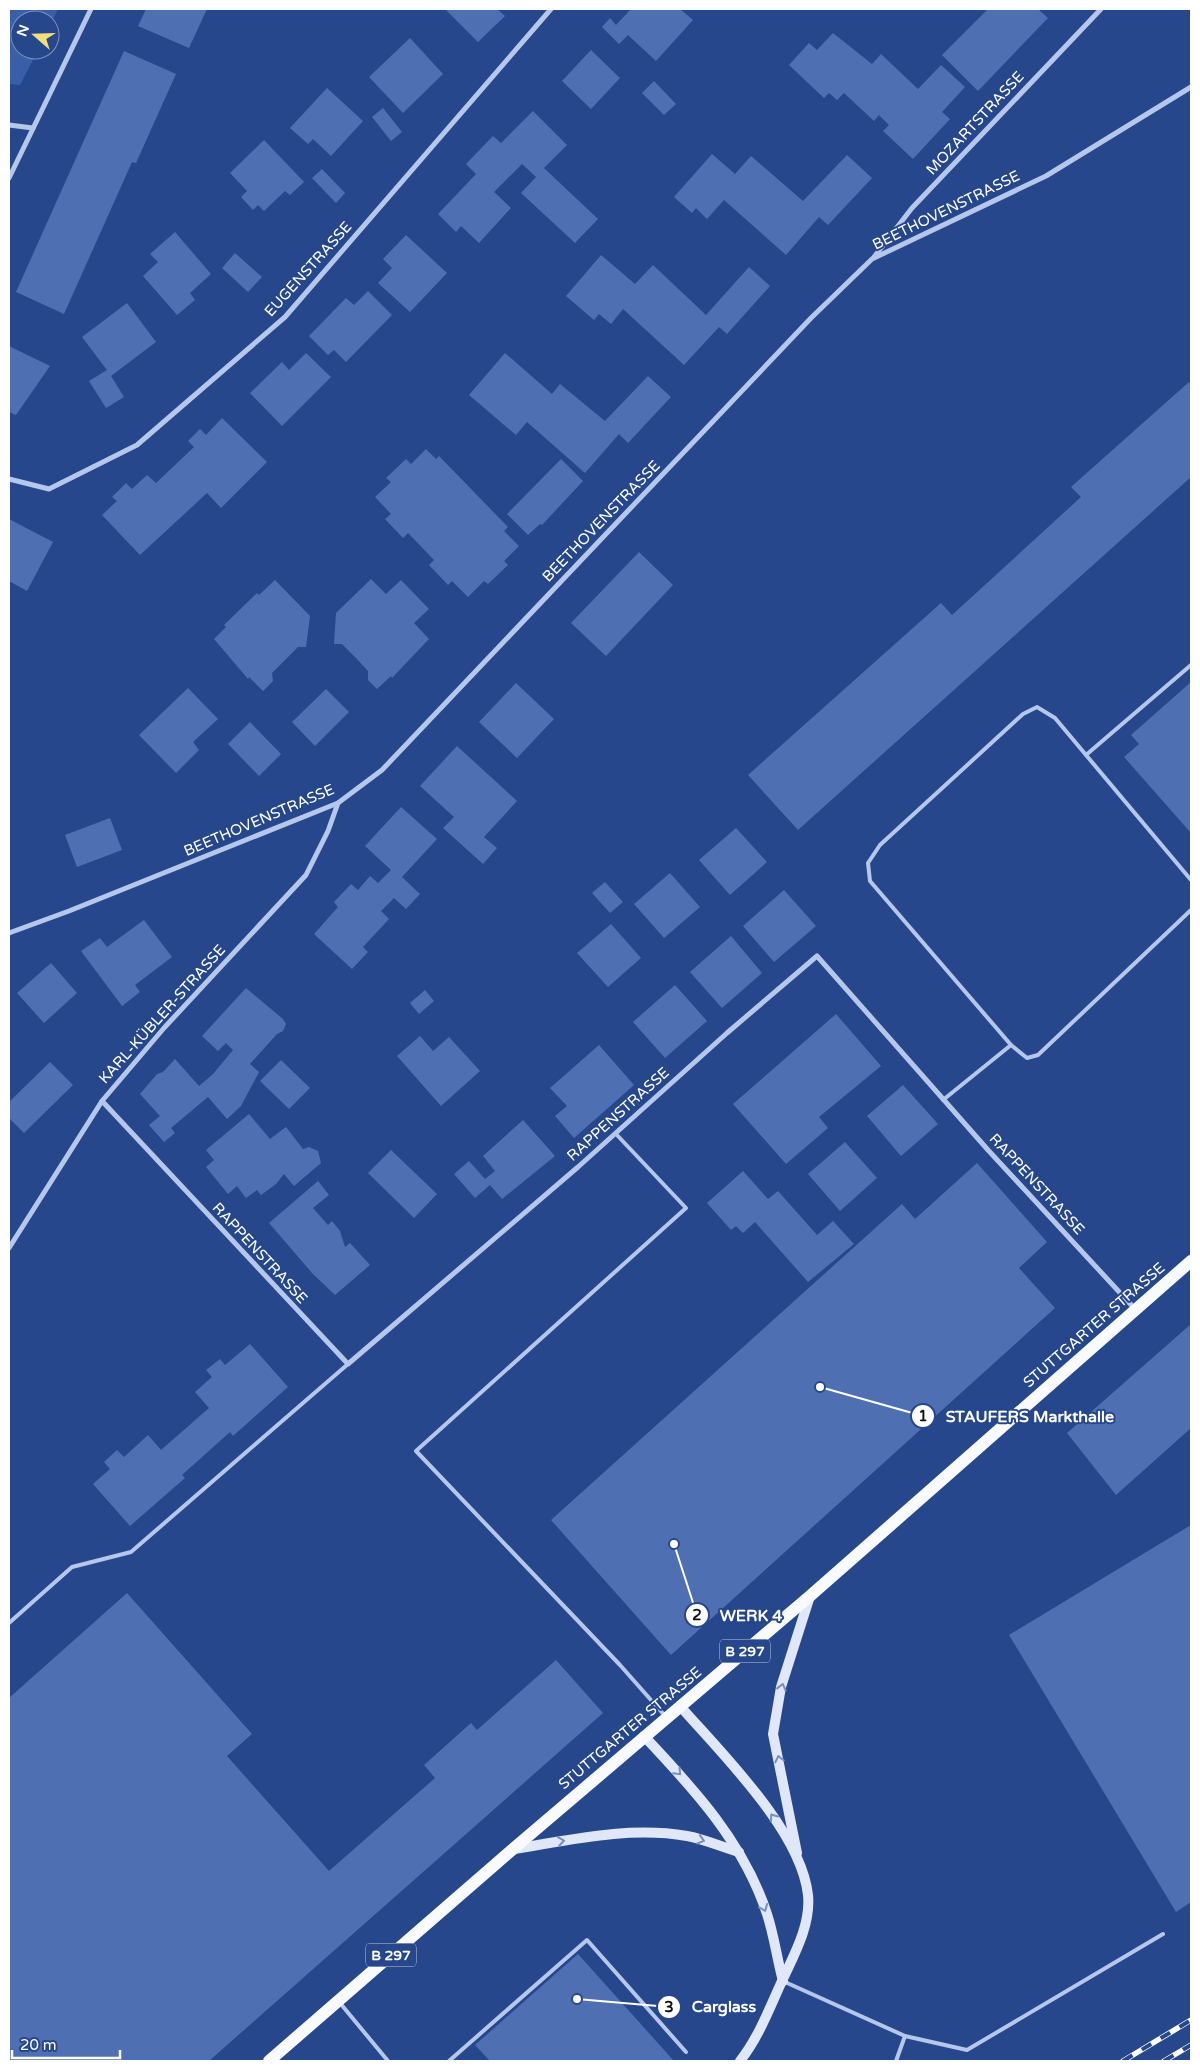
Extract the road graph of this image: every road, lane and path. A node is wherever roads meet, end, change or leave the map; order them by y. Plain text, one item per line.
1 (91, 9) edge
2 (551, 9) edge
3 (1101, 9) edge
4 (1191, 87) edge
5 (9, 124) edge
6 (33, 128) junction
7 (9, 178) edge
8 (872, 259) junction
9 (9, 479) edge
10 (1191, 665) edge
11 (1086, 755) junction
12 (338, 803) junction
13 (1191, 880) edge
14 (1191, 910) edge
15 (9, 933) edge
16 (1011, 1045) junction
17 (943, 1100) junction
18 (102, 1101) junction
19 (616, 1134) junction
20 (12, 1239) edge
21 (9, 1248) edge
22 (1191, 1261) edge
23 (1136, 1309) junction
24 (348, 1364) junction
25 (810, 1596) junction
26 (9, 1623) edge
27 (680, 1706) junction
28 (666, 1717) junction
29 (644, 1736) junction
30 (513, 1849) junction
31 (739, 1852) junction
32 (798, 1859) junction
33 (1163, 1934) dead end
34 (782, 1981) junction
35 (338, 2001) junction
36 (904, 2036) junction
37 (686, 2052) dead end
38 (269, 2061) edge
39 (388, 2061) edge
40 (449, 2061) edge
41 (740, 2061) edge
42 (896, 2061) edge

1 - 6 street
2 - 9 street, EUGENSTRASSE
3 - 8 street, MOZARTSTRASSE
4 - 8 street, BEETHOVENSTRASSE
5 - 6 street
6 - 7 street
8 - 12 street, BEETHOVENSTRASSE
10 - 11 lane
11 - 13 lane
11 - 16 lane
12 - 15 street, BEETHOVENSTRASSE
12 - 18 street, KARL-KÜBLER-STRASSE
14 - 16 lane
16 - 17 lane
17 - 19 street, RAPPENSTRASSE
17 - 23 street, RAPPENSTRASSE
18 - 20 street, KARL-KÜBLER-STRASSE
18 - 24 street, RAPPENSTRASSE
19 - 24 street, RAPPENSTRASSE
19 - 28 lane
20 - 21 street, KARL-KÜBLER-STRASSE
22 - 23 main road, STUTTGARTER STRASSE / B 297
23 - 25 main road, STUTTGARTER STRASSE / B 297
24 - 26 lane
25 - 27 main road, STUTTGARTER STRASSE / B 297
32 -> 25 street
27 - 28 main road, STUTTGARTER STRASSE / B 297
32 -> 27 street
28 - 29 main road, STUTTGARTER STRASSE / B 297
29 - 30 main road, STUTTGARTER STRASSE / B 297
29 -> 31 street
30 -> 31 street
30 - 35 main road, STUTTGARTER STRASSE / B 297
31 -> 34 street
32 - 34 street
33 - 36 lane
34 - 36 lane
34 - 41 street
35 - 38 main road, STUTTGARTER STRASSE / B 297
35 - 39 lane
36 - 42 lane
37 - 40 lane

